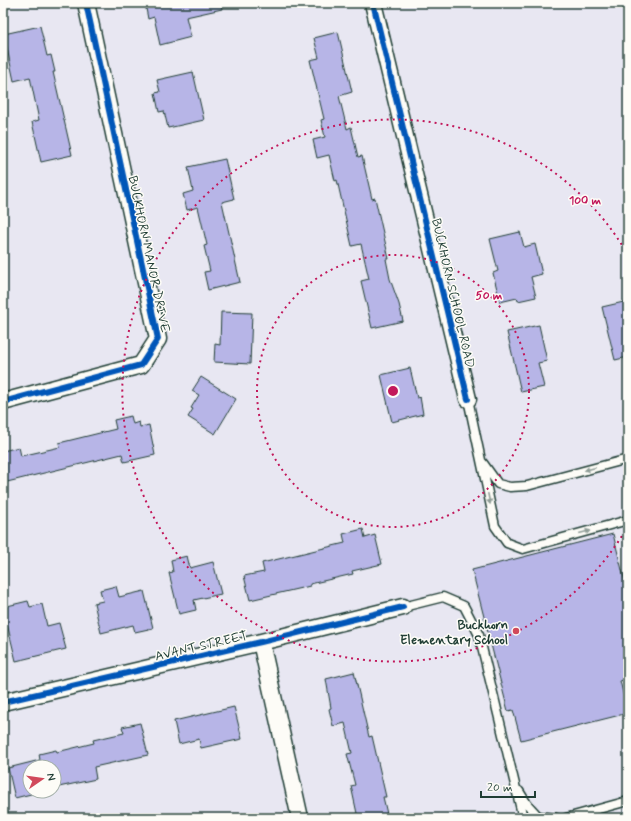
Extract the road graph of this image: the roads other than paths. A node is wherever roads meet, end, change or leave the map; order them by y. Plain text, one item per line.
1 (86, 3) edge
2 (373, 3) edge
3 (468, 399) joint
4 (3, 402) edge
5 (628, 459) edge
6 (481, 461) junction
7 (628, 520) edge
8 (403, 608) joint
9 (261, 642) junction
10 (3, 702) edge
11 (515, 785) junction
12 (628, 801) edge
13 (300, 818) edge
14 (523, 818) edge
15 (556, 818) edge
16 (566, 818) edge

1 - 4 street, BUCKHORN MANOR DRIVE
2 - 3 street, BUCKHORN SCHOOL ROAD
3 - 6 lane
5 -> 6 lane
6 -> 7 lane
8 - 9 street, AVANT STREET
8 - 11 lane
9 - 10 street, AVANT STREET
9 - 13 street
11 - 14 lane
11 - 15 lane
12 - 16 lane

